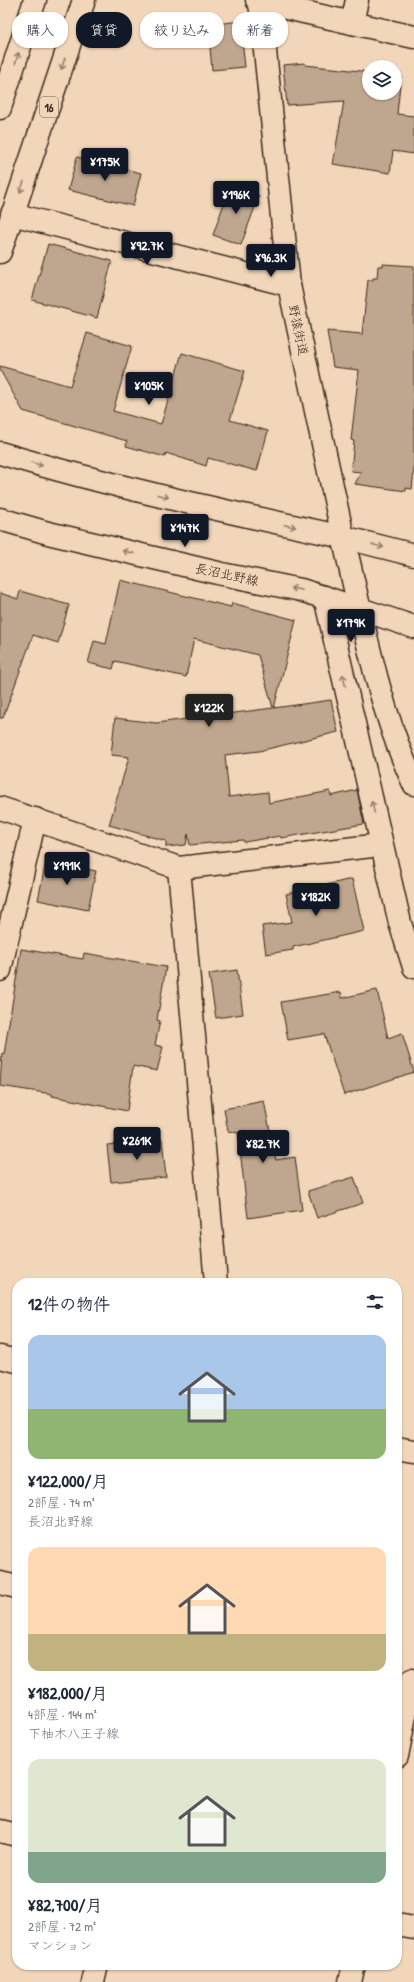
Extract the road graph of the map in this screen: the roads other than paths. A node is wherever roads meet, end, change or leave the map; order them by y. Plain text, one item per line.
1 (35, 0) edge
2 (84, 0) edge
3 (357, 0) edge
4 (258, 1) edge
5 (352, 23) junction
6 (414, 37) edge
7 (0, 108) edge
8 (12, 214) junction
9 (0, 252) edge
10 (289, 285) junction
11 (0, 453) edge
12 (0, 519) edge
13 (342, 537) junction
14 (414, 554) edge
15 (325, 597) junction
16 (360, 609) junction
17 (414, 627) edge
18 (414, 784) edge
19 (0, 808) edge
20 (35, 819) junction
21 (381, 845) junction
22 (179, 868) junction
23 (407, 922) edge
24 (414, 967) edge
25 (0, 970) edge
26 (216, 1278) edge
27 (0, 1357) edge
28 (12, 1360) edge
29 (402, 1449) edge
30 (414, 1451) edge
31 (0, 1583) edge
32 (12, 1586) edge
33 (408, 1679) edge
34 (402, 1721) edge
35 (0, 1831) edge
36 (12, 1834) edge
37 (402, 1925) edge
38 (414, 1928) edge
39 (96, 1970) edge
40 (353, 1970) edge
41 (93, 1982) edge
42 (350, 1982) edge

7 -> 1 main road
2 -> 8 main road, 16
3 - 5 main road
4 - 5 main road
4 - 10 main road, 野猿街道
5 - 6 main road
8 - 9 main road, 16
8 - 10 main road
10 - 13 main road, 野猿街道
11 -> 13 main road
15 -> 12 main road, 長沼北野線
13 -> 14 main road
13 - 16 main road, 野猿街道
15 - 16 main road, 長沼北野線
21 -> 15 main road
16 - 17 main road, 長沼北野線
16 - 18 main road, 野猿街道
19 - 20 main road
20 - 22 main road
20 - 25 main road
21 - 22 main road
21 - 23 main road
22 - 26 main road
23 - 24 main road
27 - 28 main road
29 - 30 main road
31 - 32 main road
33 - 34 main road
35 - 36 main road
37 - 38 main road
39 - 41 main road
40 - 42 main road

